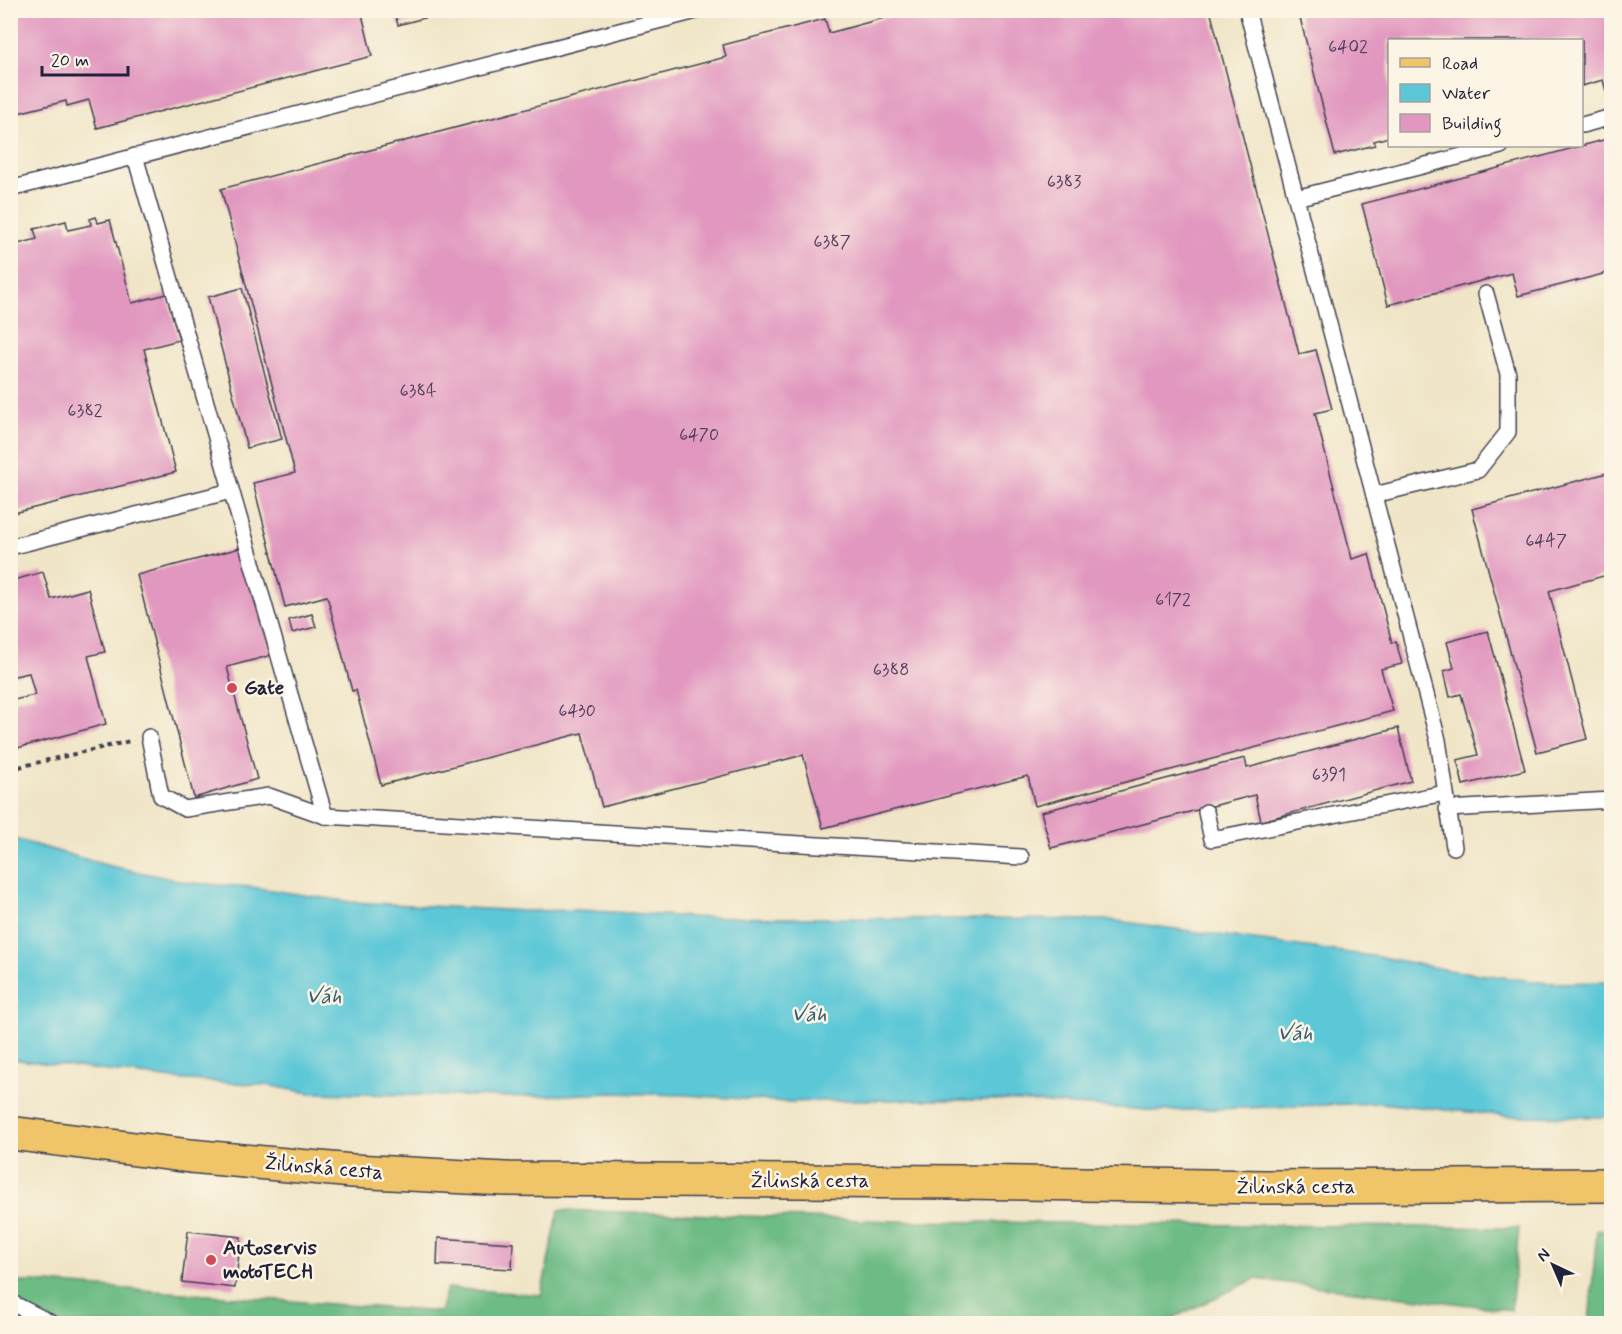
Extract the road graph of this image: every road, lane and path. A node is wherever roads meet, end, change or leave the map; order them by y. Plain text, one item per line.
1 (700, 10) edge
2 (1246, 10) edge
3 (1611, 117) edge
4 (1583, 124) edge
5 (1497, 147) edge
6 (135, 156) junction
7 (10, 189) edge
8 (1296, 198) junction
9 (1485, 294) dead end
10 (231, 491) junction
11 (1374, 495) junction
12 (10, 547) edge
13 (149, 737) joint
14 (10, 769) edge
15 (1445, 793) junction
16 (1611, 800) edge
17 (1448, 809) junction
18 (1206, 812) dead end
19 (325, 816) junction
20 (1454, 847) dead end
21 (1021, 857) dead end
22 (10, 1133) edge
23 (1611, 1185) edge
24 (10, 1302) edge
25 (53, 1323) edge

1 - 6 lane
2 - 8 lane
3 - 4 lane
5 - 8 lane
6 - 7 lane
6 - 10 lane
8 - 11 lane
9 - 11 lane
10 - 12 lane
10 - 19 lane
11 - 15 lane
13 - 14 path
13 - 19 lane
15 - 17 lane
15 - 18 lane
16 - 17 lane
17 - 20 lane
19 - 21 lane
22 - 23 main road, Žilinská cesta
24 - 25 lane

